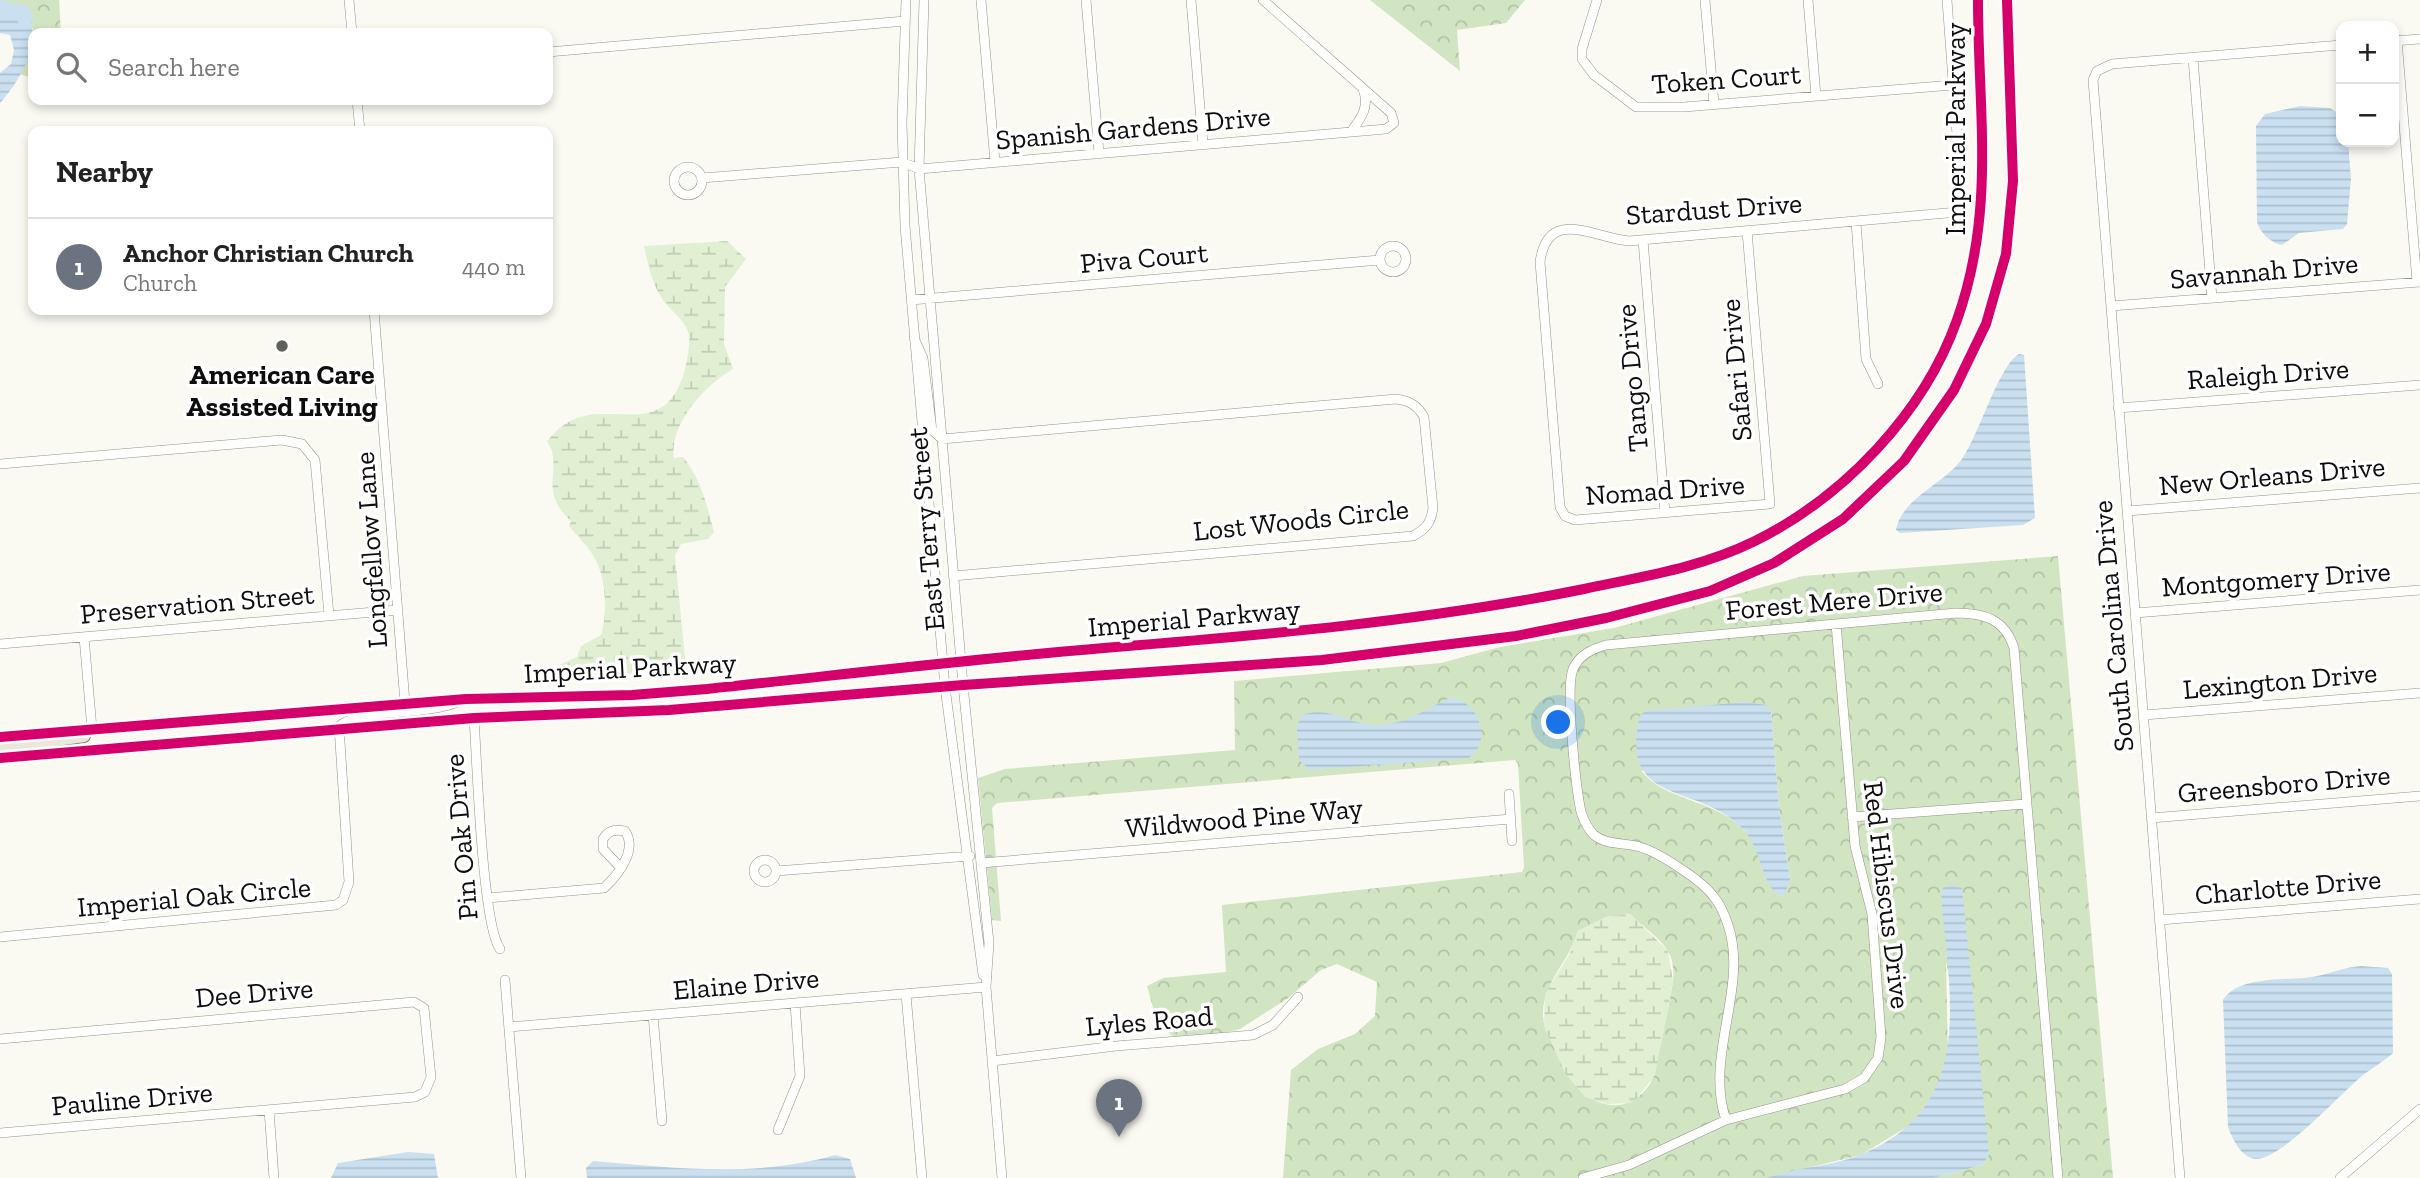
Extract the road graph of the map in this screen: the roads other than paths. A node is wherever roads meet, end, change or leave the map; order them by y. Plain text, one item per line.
1 (349, 0) edge
2 (906, 0) edge
3 (924, 0) edge
4 (981, 0) edge
5 (1086, 0) edge
6 (1191, 0) edge
7 (1263, 0) edge
8 (1597, 0) edge
9 (1705, 0) edge
10 (1808, 0) edge
11 (1947, 0) edge
12 (1978, 0) edge
13 (2007, 0) edge
14 (905, 21) junction
15 (352, 28) edge
16 (2420, 38) edge
17 (2399, 41) edge
18 (2336, 45) edge
19 (553, 52) edge
20 (2193, 58) junction
21 (2399, 74) edge
22 (1953, 85) junction
23 (1363, 89) junction
24 (1816, 96) junction
25 (1714, 104) junction
26 (357, 105) edge
27 (360, 126) edge
28 (1351, 132) junction
29 (1203, 144) junction
30 (1099, 153) junction
31 (902, 162) junction
32 (995, 162) junction
33 (919, 169) junction
34 (702, 178) dead end
35 (1856, 222) junction
36 (1747, 231) junction
37 (1643, 240) junction
38 (1380, 260) dead end
39 (2418, 282) edge
40 (2212, 298) junction
41 (929, 299) junction
42 (911, 300) junction
43 (2111, 306) junction
44 (374, 315) edge
45 (914, 338) junction
46 (1878, 384) dead end
47 (2420, 384) edge
48 (2118, 408) junction
49 (942, 439) junction
50 (0, 464) edge
51 (2420, 488) edge
52 (1770, 504) joint
53 (2127, 511) junction
54 (1665, 513) junction
55 (1565, 516) joint
56 (953, 576) junction
57 (2420, 590) edge
58 (398, 610) junction
59 (2135, 613) junction
60 (330, 615) junction
61 (1836, 624) junction
62 (84, 637) junction
63 (0, 644) edge
64 (961, 663) junction
65 (943, 664) junction
66 (963, 685) junction
67 (945, 687) junction
68 (2420, 693) edge
69 (466, 699) junction
70 (405, 704) junction
71 (2144, 715) junction
72 (474, 718) junction
73 (92, 729) junction
74 (338, 730) junction
75 (0, 737) edge
76 (0, 748) edge
77 (116, 748) junction
78 (0, 758) edge
79 (1509, 794) dead end
80 (2420, 796) edge
81 (2026, 804) junction
82 (1852, 817) junction
83 (2151, 818) junction
84 (1511, 819) junction
85 (1512, 841) dead end
86 (967, 856) junction
87 (981, 859) junction
88 (620, 867) dead end
89 (776, 871) dead end
90 (488, 898) junction
91 (2420, 899) edge
92 (2160, 920) junction
93 (0, 937) edge
94 (500, 949) dead end
95 (505, 980) dead end
96 (986, 987) junction
97 (906, 994) junction
98 (1298, 998) dead end
99 (794, 1003) junction
100 (653, 1015) junction
101 (509, 1027) junction
102 (0, 1039) edge
103 (992, 1061) junction
104 (425, 1092) joint
105 (269, 1110) junction
106 (2420, 1110) edge
107 (1726, 1120) junction
108 (662, 1121) dead end
109 (778, 1130) dead end
110 (0, 1133) edge
111 (274, 1178) edge
112 (521, 1178) edge
113 (922, 1178) edge
114 (1002, 1178) edge
115 (1584, 1178) edge
116 (2058, 1178) edge
117 (2180, 1178) edge
118 (2340, 1178) edge

1 - 15 street
2 - 14 street
3 - 33 street, East Terry Street
4 - 32 street
5 - 30 street
6 - 29 street
7 - 23 street, Spanish Gardens Drive
8 - 25 street, Token Court
9 - 25 street
10 - 24 street
11 - 22 street
12 - 64 main road, Imperial Parkway
13 - 66 main road, Imperial Parkway
14 - 19 street
14 - 31 street
16 - 17 street
18 - 20 street
20 - 40 street
20 - 43 street, South Carolina Drive
21 - 39 street
22 - 24 street, Token Court
22 - 35 street, Stardust Drive
23 - 28 street
23 - 28 street, Spanish Gardens Drive
24 - 25 street, Token Court
26 - 27 street
28 - 29 street, Spanish Gardens Drive
29 - 30 street, Spanish Gardens Drive
30 - 32 street, Spanish Gardens Drive
31 - 33 street
31 - 34 street
31 - 42 street
32 - 33 street, Spanish Gardens Drive
33 - 41 street, East Terry Street
35 - 36 street, Stardust Drive
35 - 46 street
36 - 37 street, Stardust Drive
36 - 52 street, Safari Drive
37 - 54 street, Tango Drive
37 - 55 street, Stardust Drive
38 - 41 street, Piva Court
39 - 40 street, Savannah Drive
40 - 43 street, Savannah Drive
41 - 42 street, Piva Court
41 - 49 street, East Terry Street
42 - 45 street
43 - 48 street, South Carolina Drive
44 - 58 street, Longfellow Lane
45 - 49 street
45 - 65 street
47 - 48 street, Raleigh Drive
48 - 53 street, South Carolina Drive
49 - 56 street, East Terry Street
49 - 56 street, Lost Woods Circle
50 - 60 street
51 - 53 street, New Orleans Drive
52 - 54 street, Nomad Drive
53 - 59 street, South Carolina Drive
54 - 55 street, Nomad Drive
56 - 64 street, East Terry Street
57 - 59 street, Montgomery Drive
58 - 60 street, Preservation Street
58 - 70 street, Longfellow Lane
59 - 71 street, South Carolina Drive
60 - 62 street, Preservation Street
61 - 81 street, Forest Mere Drive
61 - 82 street, Red Hibiscus Drive
61 - 107 street, Forest Mere Drive
62 - 63 street, Preservation Street
62 - 73 street
64 - 65 main road, Imperial Parkway
64 - 66 street, East Terry Street
65 - 67 street
65 - 69 main road, Imperial Parkway
66 - 67 main road, Imperial Parkway
66 - 87 street, East Terry Street
67 - 72 main road, Imperial Parkway
67 - 86 street
68 - 71 street, Lexington Drive
69 - 70 main road, Imperial Parkway
69 - 74 street, Imperial Parkway
70 - 73 main road, Imperial Parkway
71 - 83 street, South Carolina Drive
72 - 74 main road, Imperial Parkway
72 - 90 street, Pin Oak Drive
73 - 75 main road, Imperial Parkway
73 - 76 main road
73 - 77 main road
74 - 77 main road, Imperial Parkway
74 - 93 street, Imperial Oak Circle
77 - 78 main road, Imperial Parkway
79 - 84 street
80 - 83 street, Greensboro Drive
81 - 82 street
81 - 116 street, Forest Mere Drive
82 - 107 street, Red Hibiscus Drive
83 - 92 street, South Carolina Drive
84 - 85 street
84 - 87 street, Wildwood Pine Way
86 - 87 street, Wildwood Pine Way
86 - 89 street, Wildwood Pine Way
86 - 96 street
87 - 96 street, East Terry Street
88 - 90 street
90 - 94 street, Pin Oak Drive
91 - 92 street, Charlotte Drive
92 - 117 street, South Carolina Drive
95 - 101 street
96 - 97 street, Elaine Drive
96 - 103 street, East Terry Street
97 - 99 street, Elaine Drive
97 - 113 street
98 - 103 street, Lyles Road
99 - 100 street, Elaine Drive
99 - 109 street
100 - 101 street, Elaine Drive
100 - 108 street
101 - 112 street
102 - 104 street, Dee Drive
103 - 114 street, East Terry Street
104 - 105 street, Pauline Drive
105 - 110 street, Pauline Drive
105 - 111 street
106 - 118 street
107 - 115 street, Red Hibiscus Drive

